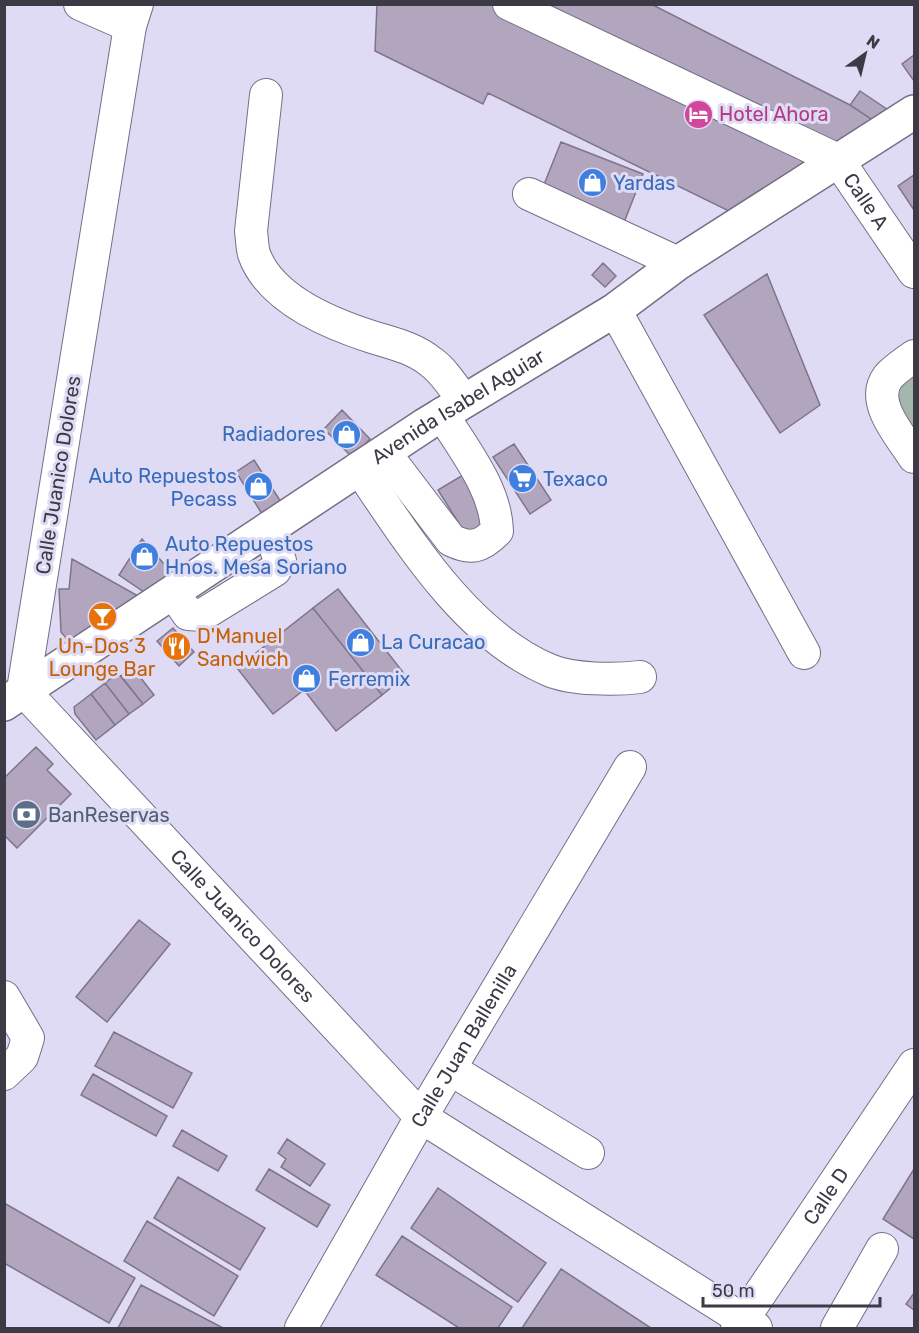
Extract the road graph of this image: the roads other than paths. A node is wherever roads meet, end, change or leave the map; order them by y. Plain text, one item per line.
1 (80, 4) edge
2 (509, 4) edge
3 (133, 15) edge
4 (266, 95) dead end
5 (915, 112) edge
6 (838, 160) junction
7 (529, 194) dead end
8 (678, 263) junction
9 (915, 272) edge
10 (615, 310) junction
11 (915, 356) edge
12 (453, 407) junction
13 (915, 457) edge
14 (371, 460) junction
15 (804, 653) dead end
16 (640, 677) dead end
17 (14, 697) edge
18 (630, 767) dead end
19 (4, 997) edge
20 (915, 1065) edge
21 (450, 1069) junction
22 (4, 1074) edge
23 (422, 1117) junction
24 (588, 1153) dead end
25 (882, 1249) dead end
26 (745, 1326) edge
27 (845, 1326) edge
28 (301, 1329) edge

1 - 3 street
2 - 6 street
3 - 17 street, Calle Juanico Dolores
4 - 12 street
5 - 6 main road, Avenida Isabel Aguiar
6 - 8 main road, Avenida Isabel Aguiar
6 - 9 street, Calle A
7 - 8 street
8 - 10 main road, Avenida Isabel Aguiar
10 - 12 main road, Avenida Isabel Aguiar
10 - 15 street
11 - 13 street
12 - 14 main road, Avenida Isabel Aguiar
12 - 14 street
14 - 16 street
14 - 17 main road, Avenida Isabel Aguiar
17 - 23 street, Calle Juanico Dolores
18 - 21 street, Calle Juan Ballenilla
19 - 22 street
20 - 26 street, Calle D
21 - 23 street, Calle Juan Ballenilla
21 - 24 street
23 - 26 street, Calle Juanico Dolores
23 - 28 street, Calle Juan Ballenilla
25 - 27 street

